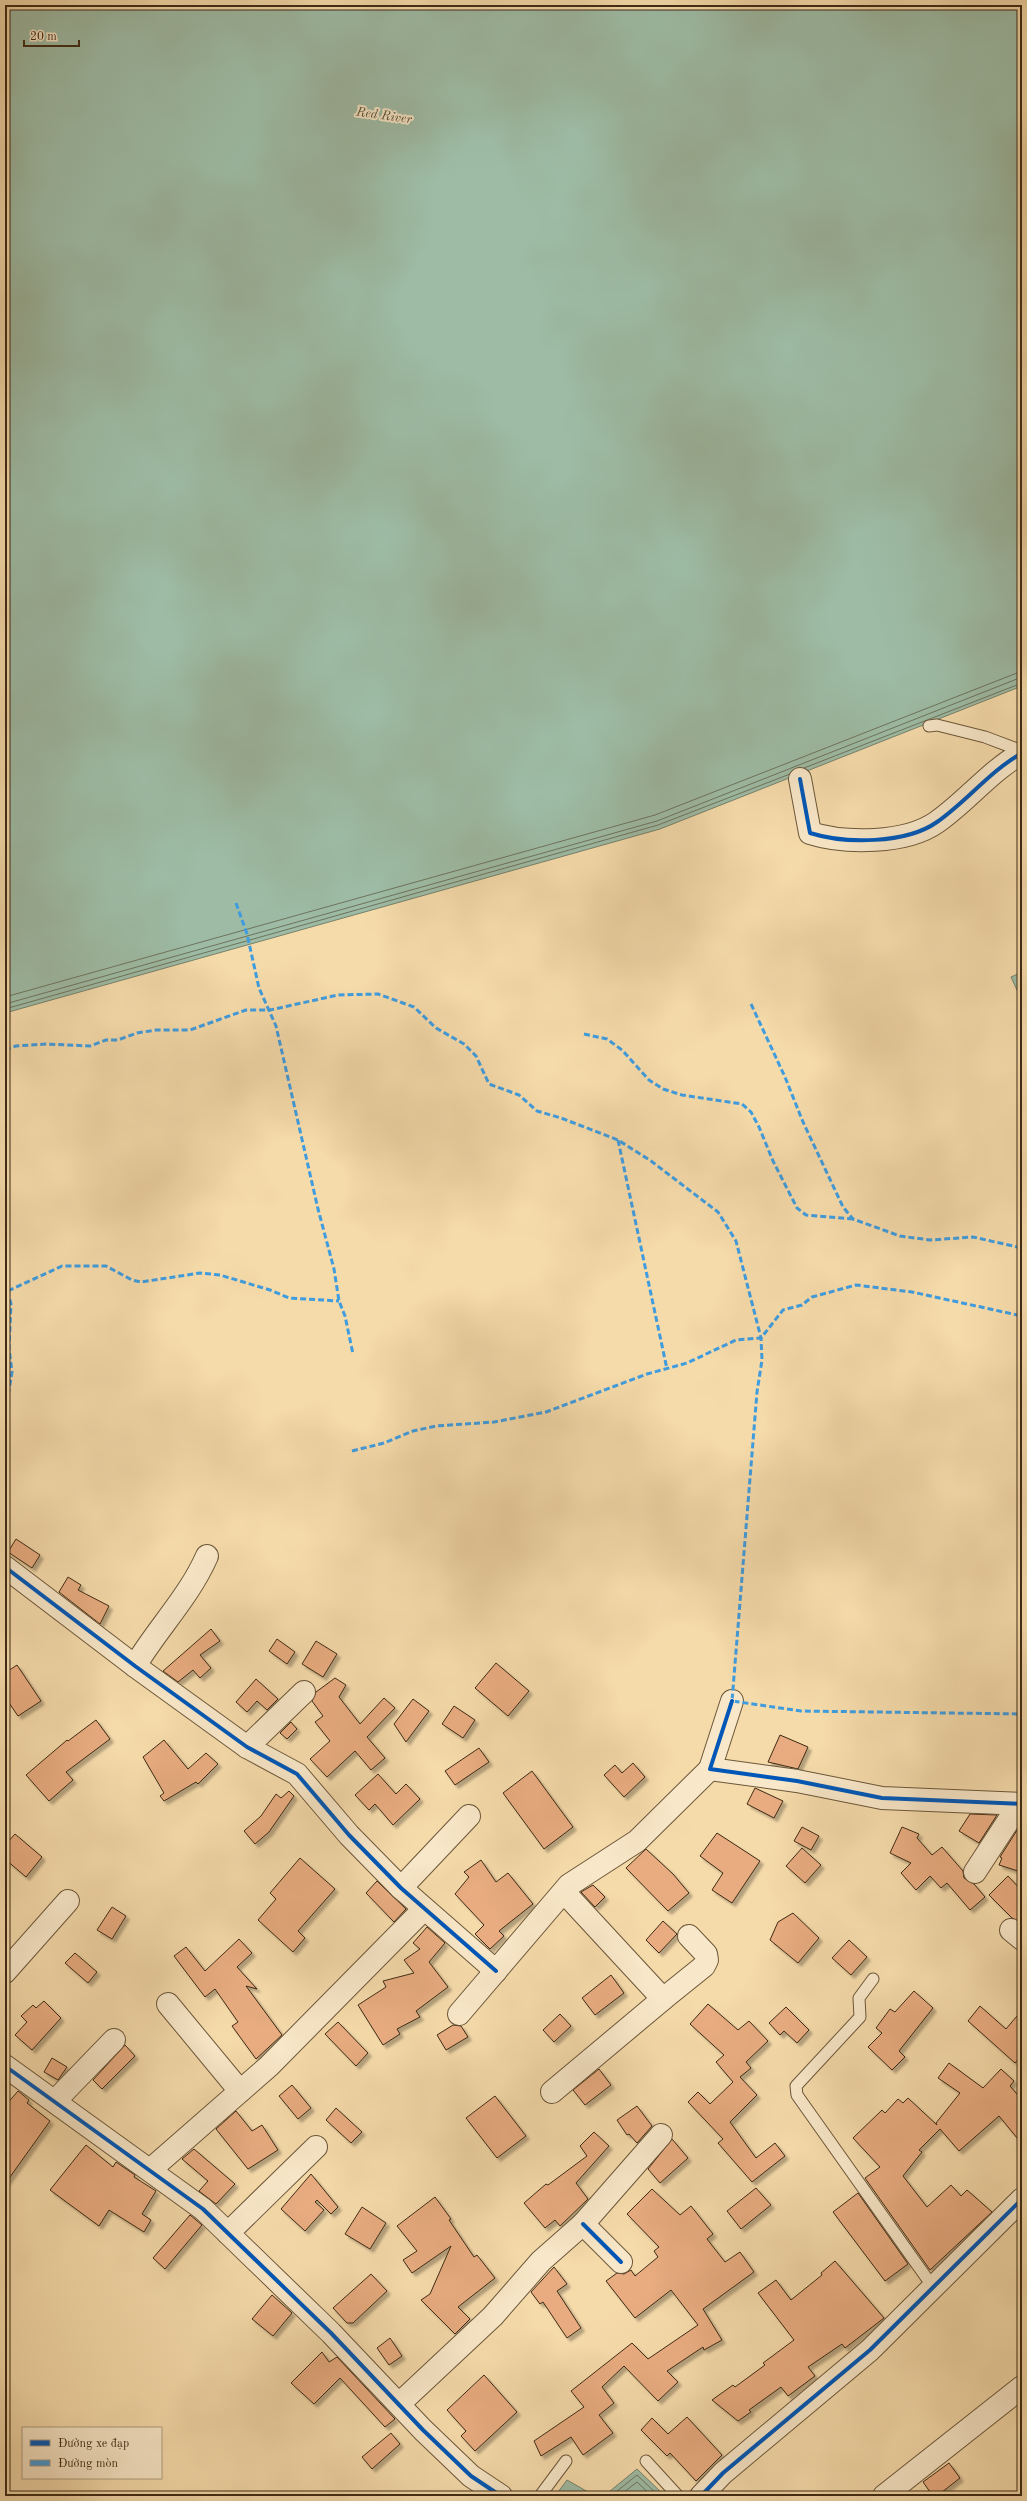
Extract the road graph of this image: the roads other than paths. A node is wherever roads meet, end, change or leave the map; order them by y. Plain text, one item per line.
1 (929, 726) dead end
2 (1022, 752) edge
3 (800, 779) dead end
4 (207, 1556) dead end
5 (5, 1567) edge
6 (134, 1666) junction
7 (304, 1692) dead end
8 (732, 1701) dead end
9 (247, 1747) junction
10 (710, 1770) junction
11 (1020, 1805) edge
12 (469, 1816) dead end
13 (975, 1872) dead end
14 (401, 1888) junction
15 (564, 1892) junction
16 (68, 1901) dead end
17 (424, 1909) junction
18 (689, 1936) dead end
19 (496, 1971) junction
20 (5, 1972) edge
21 (872, 1979) dead end
22 (663, 1999) junction
23 (168, 2004) dead end
24 (459, 2014) dead end
25 (114, 2040) dead end
26 (5, 2066) edge
27 (240, 2091) junction
28 (552, 2092) dead end
29 (55, 2101) junction
30 (661, 2135) dead end
31 (316, 2147) dead end
32 (150, 2170) junction
33 (1022, 2199) edge
34 (583, 2224) junction
35 (228, 2233) junction
36 (621, 2262) dead end
37 (933, 2287) junction
38 (1022, 2387) edge
39 (399, 2404) junction
40 (566, 2461) dead end
41 (646, 2461) dead end
42 (501, 2496) edge
43 (540, 2496) edge
44 (678, 2496) edge
45 (701, 2496) edge
46 (884, 2496) edge

1 - 2 lane
2 - 3 street
4 - 6 street
5 - 6 street
6 - 9 street
7 - 9 street
8 - 10 street
9 - 14 street
10 - 11 street
10 - 15 street
11 - 13 street
12 - 14 street
14 - 17 street
15 - 19 street
15 - 22 street
16 - 20 street
17 - 19 street
17 - 27 street
18 - 22 street
19 - 24 street
21 - 37 lane
22 - 28 street
23 - 27 street
25 - 29 street
26 - 29 street
27 - 32 street
29 - 32 street
30 - 34 street
31 - 35 street
32 - 35 street
33 - 37 street
34 - 36 street
34 - 39 street
35 - 39 street
37 - 45 street
38 - 46 street
39 - 42 street
40 - 43 lane
41 - 44 lane

